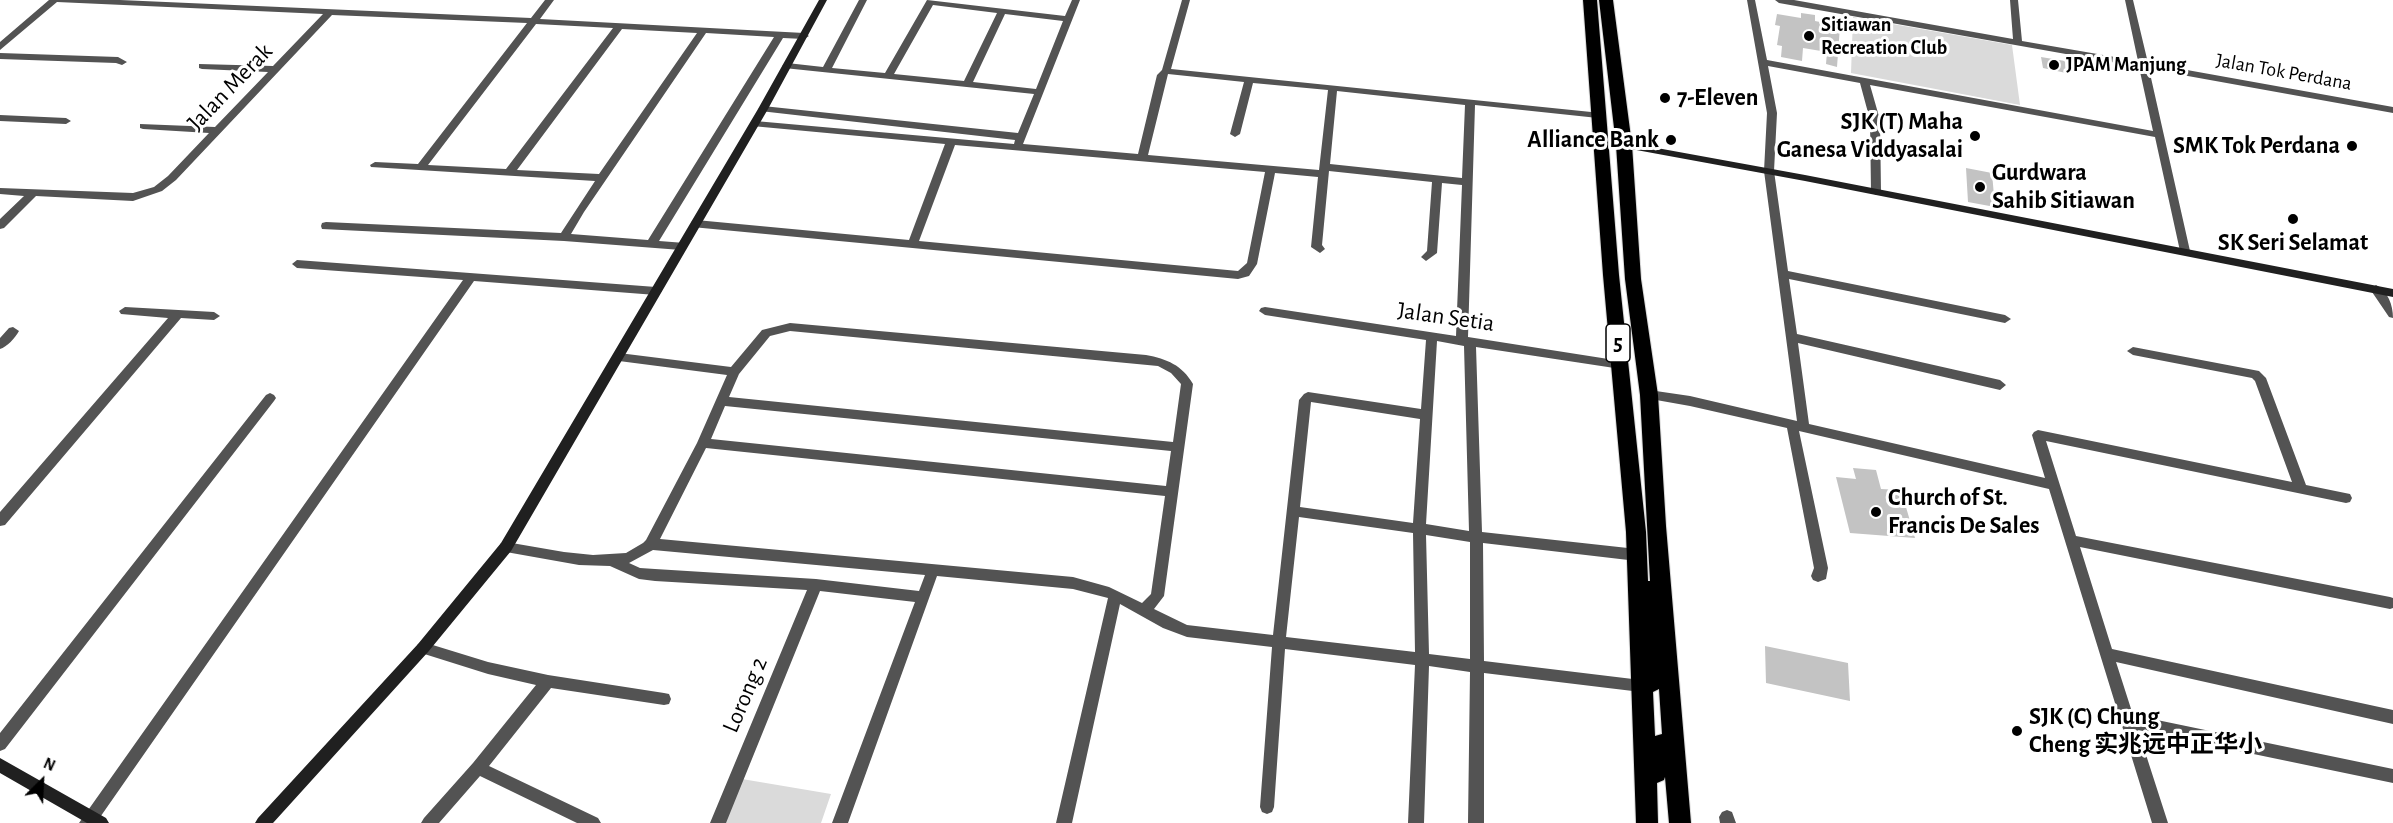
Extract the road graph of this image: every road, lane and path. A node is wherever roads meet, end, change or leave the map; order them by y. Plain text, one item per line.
1 (54, 0) edge
2 (59, 0) edge
3 (268, 0) edge
4 (550, 0) edge
5 (823, 0) edge
6 (863, 0) edge
7 (1076, 0) edge
8 (1186, 0) edge
9 (1590, 0) edge
10 (1606, 0) edge
11 (1751, 0) edge
12 (1779, 0) edge
13 (2014, 0) edge
14 (2129, 0) edge
15 (932, 1) edge
16 (260, 8) junction
17 (1002, 11) junction
18 (331, 12) junction
19 (1068, 19) junction
20 (534, 21) junction
21 (619, 26) junction
22 (1608, 28) junction
23 (703, 31) junction
24 (780, 35) junction
25 (804, 36) junction
26 (2018, 43) junction
27 (0, 47) edge
28 (0, 56) edge
29 (122, 62) dead end
30 (1763, 62) junction
31 (202, 66) dead end
32 (787, 66) junction
33 (2145, 66) junction
34 (276, 69) junction
35 (826, 70) junction
36 (1167, 71) junction
37 (888, 76) junction
38 (1249, 79) junction
39 (1864, 81) junction
40 (967, 85) junction
41 (1333, 87) junction
42 (1039, 92) junction
43 (1470, 101) junction
44 (763, 109) junction
45 (2393, 110) edge
46 (1598, 115) junction
47 (0, 118) edge
48 (66, 121) dead end
49 (754, 124) junction
50 (143, 126) dead end
51 (218, 130) junction
52 (1235, 134) dead end
53 (2160, 135) junction
54 (951, 141) junction
55 (1019, 142) junction
56 (1624, 145) junction
57 (1142, 158) junction
58 (375, 165) dead end
59 (420, 168) junction
60 (1271, 169) junction
61 (1324, 170) junction
62 (1769, 171) junction
63 (508, 173) junction
64 (601, 178) junction
65 (1437, 178) junction
66 (1468, 182) junction
67 (0, 191) edge
68 (1876, 192) junction
69 (33, 193) junction
70 (1606, 218) junction
71 (696, 224) junction
72 (0, 225) edge
73 (326, 226) dead end
74 (564, 237) junction
75 (651, 244) junction
76 (913, 244) junction
77 (681, 246) junction
78 (1320, 249) dead end
79 (2184, 251) junction
80 (1426, 257) dead end
81 (297, 264) dead end
82 (1782, 274) junction
83 (471, 277) junction
84 (1633, 279) junction
85 (2376, 289) junction
86 (656, 291) junction
87 (2393, 293) edge
88 (125, 310) dead end
89 (1265, 311) dead end
90 (178, 314) junction
91 (2393, 314) edge
92 (214, 316) dead end
93 (2005, 319) dead end
94 (13, 331) dead end
95 (1432, 337) junction
96 (1792, 337) junction
97 (1466, 340) junction
98 (0, 345) edge
99 (2133, 351) dead end
100 (619, 357) junction
101 (1621, 365) junction
102 (734, 372) junction
103 (2000, 385) dead end
104 (1649, 395) junction
105 (270, 398) dead end
106 (722, 401) junction
107 (1427, 415) junction
108 (1798, 426) junction
109 (702, 443) junction
110 (1178, 447) junction
111 (2054, 485) junction
112 (2301, 489) junction
113 (1171, 492) junction
114 (2346, 498) dead end
115 (1293, 511) junction
116 (0, 521) edge
117 (1419, 529) junction
118 (1636, 532) junction
119 (1476, 537) junction
120 (2071, 540) junction
121 (651, 544) junction
122 (506, 547) junction
123 (1659, 553) junction
124 (1637, 555) junction
125 (608, 560) junction
126 (933, 570) junction
127 (1818, 576) dead end
128 (816, 585) junction
129 (1115, 596) junction
130 (923, 597) junction
131 (2390, 603) dead end
132 (1141, 609) junction
133 (1279, 641) junction
134 (423, 648) junction
135 (2107, 654) junction
136 (1422, 660) junction
137 (1479, 667) junction
138 (548, 681) junction
139 (1641, 686) junction
140 (664, 699) dead end
141 (2393, 717) edge
142 (2128, 721) junction
143 (1675, 740) junction
144 (0, 744) edge
145 (0, 765) edge
146 (478, 768) junction
147 (2393, 776) edge
148 (1267, 807) dead end
149 (93, 821) edge
150 (587, 822) edge
151 (262, 823) edge
152 (429, 823) edge
153 (718, 823) edge
154 (840, 823) edge
155 (1064, 823) edge
156 (1416, 823) edge
157 (1476, 823) edge
158 (1647, 823) edge
159 (1659, 823) edge
160 (1680, 823) edge
161 (2160, 823) edge

1 - 27 street
2 - 16 street
3 - 16 street
4 - 20 street
5 - 25 street
6 - 35 street
7 - 19 street
8 - 36 street
9 - 46 highway, 5
10 - 22 highway, 5
11 - 30 street
12 - 26 street, Jalan Tok Perdana
13 - 26 street
14 - 33 street
15 - 17 street
15 - 37 street
16 - 18 street
17 - 19 street
17 - 40 street
18 - 20 street
18 - 34 street, Jalan Merak
19 - 42 street
20 - 21 street
20 - 59 street
21 - 23 street
21 - 63 street
22 - 46 highway
22 - 56 highway, 5
23 - 24 street
23 - 64 street
24 - 25 street
24 - 75 street
25 - 32 street
26 - 33 street, Jalan Tok Perdana
28 - 29 street
30 - 39 street
30 - 62 street
31 - 34 street
32 - 35 street
32 - 44 street
33 - 45 street, Jalan Tok Perdana
33 - 53 street
34 - 51 street, Jalan Merak
35 - 37 street
36 - 38 street
36 - 57 street
37 - 40 street
38 - 41 street
38 - 52 street
39 - 53 street
39 - 68 street
40 - 42 street
41 - 43 street
41 - 61 street
42 - 55 street
43 - 46 street
43 - 66 street
44 - 49 street
44 - 55 street
46 - 70 highway, 5
47 - 48 street
49 - 54 street
49 - 71 street
50 - 51 street
51 - 69 street, Jalan Merak
53 - 79 street
54 - 55 street
54 - 76 street
55 - 57 street
56 - 62 street
56 - 70 highway
56 - 84 highway, 5
57 - 60 street
58 - 59 street
59 - 63 street
60 - 61 street
60 - 76 street
61 - 65 street
61 - 78 street
62 - 68 street
62 - 82 street
63 - 64 street
64 - 74 street
65 - 66 street
65 - 80 street
66 - 97 street
67 - 69 street
68 - 79 street
69 - 72 street
70 - 101 highway, 5
71 - 76 street
71 - 77 street
73 - 74 street
74 - 75 street
75 - 77 street
77 - 86 street
79 - 85 street
81 - 83 street
82 - 93 street
82 - 96 street
83 - 86 street
83 - 149 street
84 - 101 highway
84 - 104 highway, 5
85 - 87 street
85 - 91 street
86 - 100 street
88 - 90 street
89 - 95 street, Jalan Setia
90 - 92 street
90 - 116 street
94 - 98 street
95 - 97 street, Jalan Setia
95 - 107 street
96 - 103 street
96 - 108 street
97 - 101 street, Jalan Setia
97 - 119 street
99 - 112 street
100 - 102 street
100 - 122 street
101 - 118 highway, 5
102 - 106 street
102 - 110 street
104 - 108 street
104 - 118 highway
104 - 123 highway, 5
105 - 144 street
106 - 109 street
106 - 110 street
107 - 115 street
107 - 117 street
108 - 111 street
108 - 127 street
109 - 113 street
109 - 121 street
110 - 113 street
111 - 112 street
111 - 120 street
112 - 114 street
113 - 132 street
115 - 117 street
115 - 133 street
117 - 119 street
117 - 136 street
118 - 124 highway, 5
119 - 124 street
119 - 137 street
120 - 131 street
120 - 135 street
121 - 125 street
121 - 126 street
122 - 125 street
122 - 134 street
123 - 139 highway
123 - 143 highway, 5
124 - 139 highway, 5
125 - 128 street
126 - 129 street
126 - 130 street
128 - 130 street
128 - 153 street, Lorong 2
129 - 132 street
129 - 155 street
130 - 154 street
132 - 133 street
133 - 136 street
133 - 148 street
134 - 138 street
134 - 151 street
135 - 141 street
135 - 142 street
136 - 137 street
136 - 156 street
137 - 139 street
137 - 157 street
138 - 140 street
138 - 146 street
139 - 158 highway, 5
142 - 147 street
142 - 161 street
143 - 159 highway
143 - 160 highway, 5
145 - 149 street
146 - 150 street
146 - 152 street

